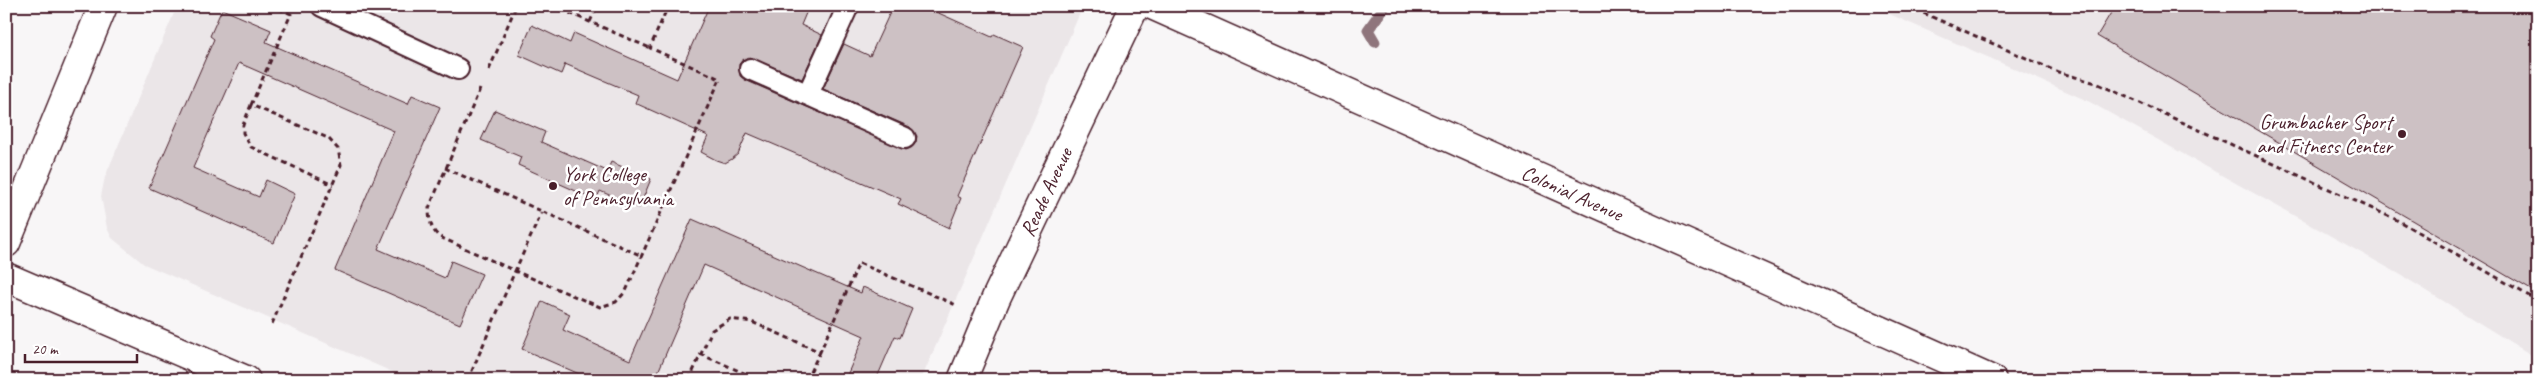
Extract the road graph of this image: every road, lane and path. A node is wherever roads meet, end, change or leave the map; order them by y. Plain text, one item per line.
1 (104, 6) edge
2 (273, 6) edge
3 (322, 6) edge
4 (516, 6) edge
5 (553, 6) edge
6 (597, 6) edge
7 (668, 6) edge
8 (848, 6) edge
9 (1134, 6) edge
10 (1154, 6) edge
11 (1907, 6) edge
12 (590, 22) junction
13 (650, 48) junction
14 (458, 69) dead end
15 (750, 69) dead end
16 (486, 75) dead end
17 (482, 84) dead end
18 (808, 94) junction
19 (251, 105) junction
20 (905, 138) dead end
21 (446, 168) junction
22 (333, 185) junction
23 (542, 212) junction
24 (6, 243) edge
25 (642, 256) junction
26 (515, 271) junction
27 (6, 277) edge
28 (2538, 301) edge
29 (956, 304) dead end
30 (272, 324) dead end
31 (820, 352) junction
32 (700, 354) junction
33 (246, 380) edge
34 (468, 380) edge
35 (689, 380) edge
36 (760, 380) edge
37 (806, 380) edge
38 (962, 380) edge
39 (1992, 380) edge

1 - 24 street
2 - 19 path
3 - 14 lane
4 - 16 path
5 - 12 path
6 - 12 path
7 - 13 path
8 - 18 lane
9 - 38 street, Reade Avenue
10 - 39 street, Colonial Avenue
11 - 28 path
12 - 13 path
13 - 25 path
15 - 18 lane
17 - 21 path
18 - 20 lane
19 - 22 path
19 - 22 path
21 - 23 path
21 - 26 path
22 - 30 path
23 - 25 path
23 - 26 path
25 - 26 path
26 - 34 path
27 - 33 street
29 - 31 path
31 - 32 path
31 - 37 path
32 - 35 path
32 - 36 path

